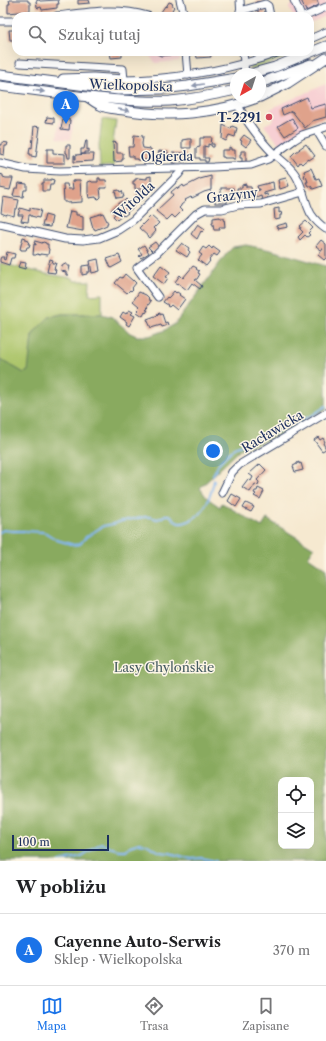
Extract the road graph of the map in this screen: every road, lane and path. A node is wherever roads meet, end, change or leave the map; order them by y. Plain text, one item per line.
1 (180, 0) edge
2 (240, 0) edge
3 (294, 0) edge
4 (326, 7) edge
5 (91, 12) edge
6 (135, 12) edge
7 (183, 12) edge
8 (241, 12) edge
9 (251, 12) edge
10 (269, 12) edge
11 (299, 12) edge
12 (314, 12) edge
13 (0, 21) edge
14 (12, 21) edge
15 (326, 32) edge
16 (314, 37) edge
17 (326, 46) edge
18 (314, 51) edge
19 (186, 56) edge
20 (243, 56) edge
21 (268, 56) edge
22 (301, 56) edge
23 (326, 58) edge
24 (20, 63) dead end
25 (244, 64) junction
26 (244, 68) edge
27 (266, 69) edge
28 (188, 75) junction
29 (0, 76) edge
30 (230, 79) edge
31 (38, 80) junction
32 (124, 80) junction
33 (266, 81) edge
34 (0, 86) edge
35 (230, 91) edge
36 (266, 94) edge
37 (88, 98) junction
38 (238, 105) joint
39 (326, 127) edge
40 (317, 131) junction
41 (326, 146) edge
42 (274, 154) junction
43 (0, 163) edge
44 (184, 168) junction
45 (303, 192) junction
46 (0, 224) edge
47 (326, 229) edge
48 (158, 297) dead end
49 (326, 413) edge
50 (222, 493) dead end

1 - 7 street
2 - 8 street
3 - 11 street
4 - 12 street
5 - 6 street
9 - 10 street
13 - 14 street
15 - 16 street
17 - 18 main road
19 - 28 street
20 - 25 street
21 - 25 street, Wielkopolska
22 - 27 main road
23 - 33 main road
23 - 36 main road
24 - 32 street
25 - 26 street
25 - 28 street, Wielkopolska
28 - 32 street, Wielkopolska
29 - 31 main road, Wielkopolska
30 -> 31 main road, Wielkopolska
31 - 32 main road
34 -> 37 main road, Wielkopolska
35 - 37 main road, Wielkopolska
37 -> 38 main road
38 - 42 street
39 - 40 street, Olgierda
40 - 41 street
40 - 42 street, Olgierda
42 - 44 street, Olgierda
42 - 45 street
43 - 44 street, Olgierda
44 - 46 street, Witolda
45 - 47 street
45 - 48 street, Grażyny
49 - 50 street, Racławicka

